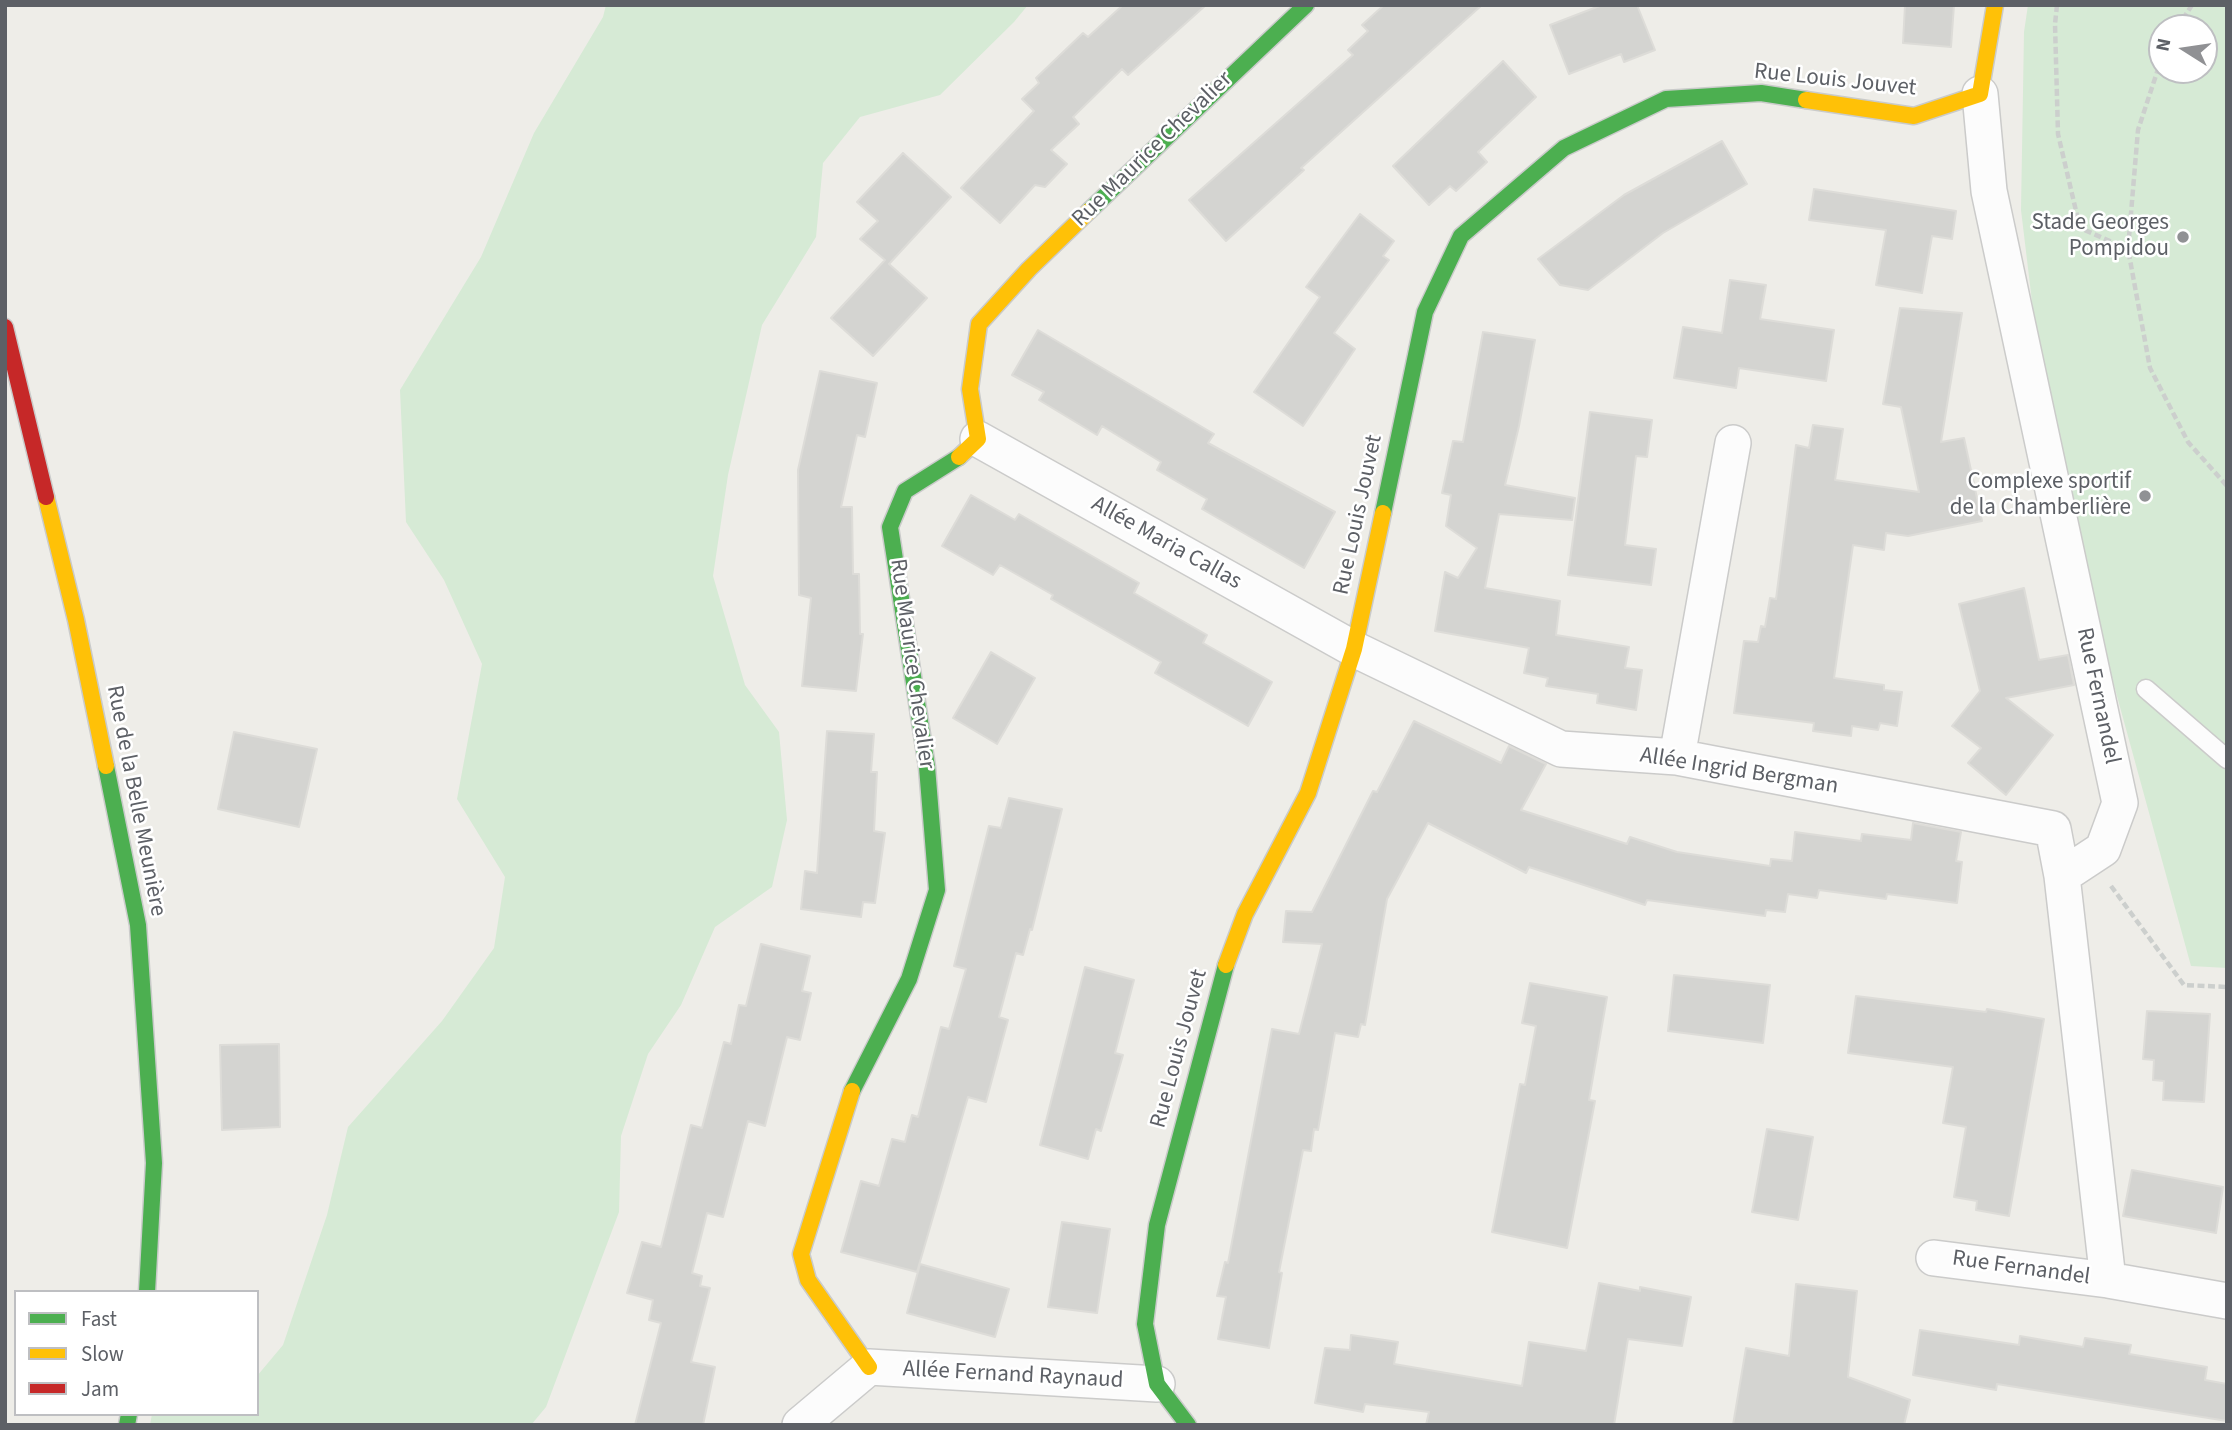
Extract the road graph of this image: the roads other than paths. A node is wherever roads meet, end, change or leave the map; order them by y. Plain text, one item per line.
1 (1306, 5) edge
2 (1995, 5) edge
3 (1980, 94) junction
4 (5, 327) edge
5 (978, 439) junction
6 (1733, 443) dead end
7 (1354, 649) junction
8 (2147, 689) dead end
9 (1677, 757) junction
10 (2227, 759) edge
11 (2076, 867) junction
12 (1934, 1258) dead end
13 (2108, 1280) junction
14 (146, 1290) edge
15 (2227, 1301) edge
16 (869, 1367) junction
17 (1157, 1384) junction
18 (800, 1425) edge
19 (1188, 1425) edge

1 - 5 street, Rue Maurice Chevalier
2 - 3 street
3 - 7 street, Rue Louis Jouvet
3 - 11 street, Rue Fernandel
4 - 14 street, Rue de la Belle Meunière
5 - 7 street, Allée Maria Callas
5 - 16 street, Rue Maurice Chevalier
6 - 9 street
7 - 9 street, Allée Ingrid Bergman
7 - 17 street, Rue Louis Jouvet
8 - 10 lane
9 - 11 street, Allée Ingrid Bergman
11 - 13 street, Rue Fernandel
12 - 13 street, Rue Fernandel
13 - 15 street, Rue Fernandel
16 - 17 street, Allée Fernand Raynaud
16 - 18 street
17 - 19 street, Rue Louis Jouvet

